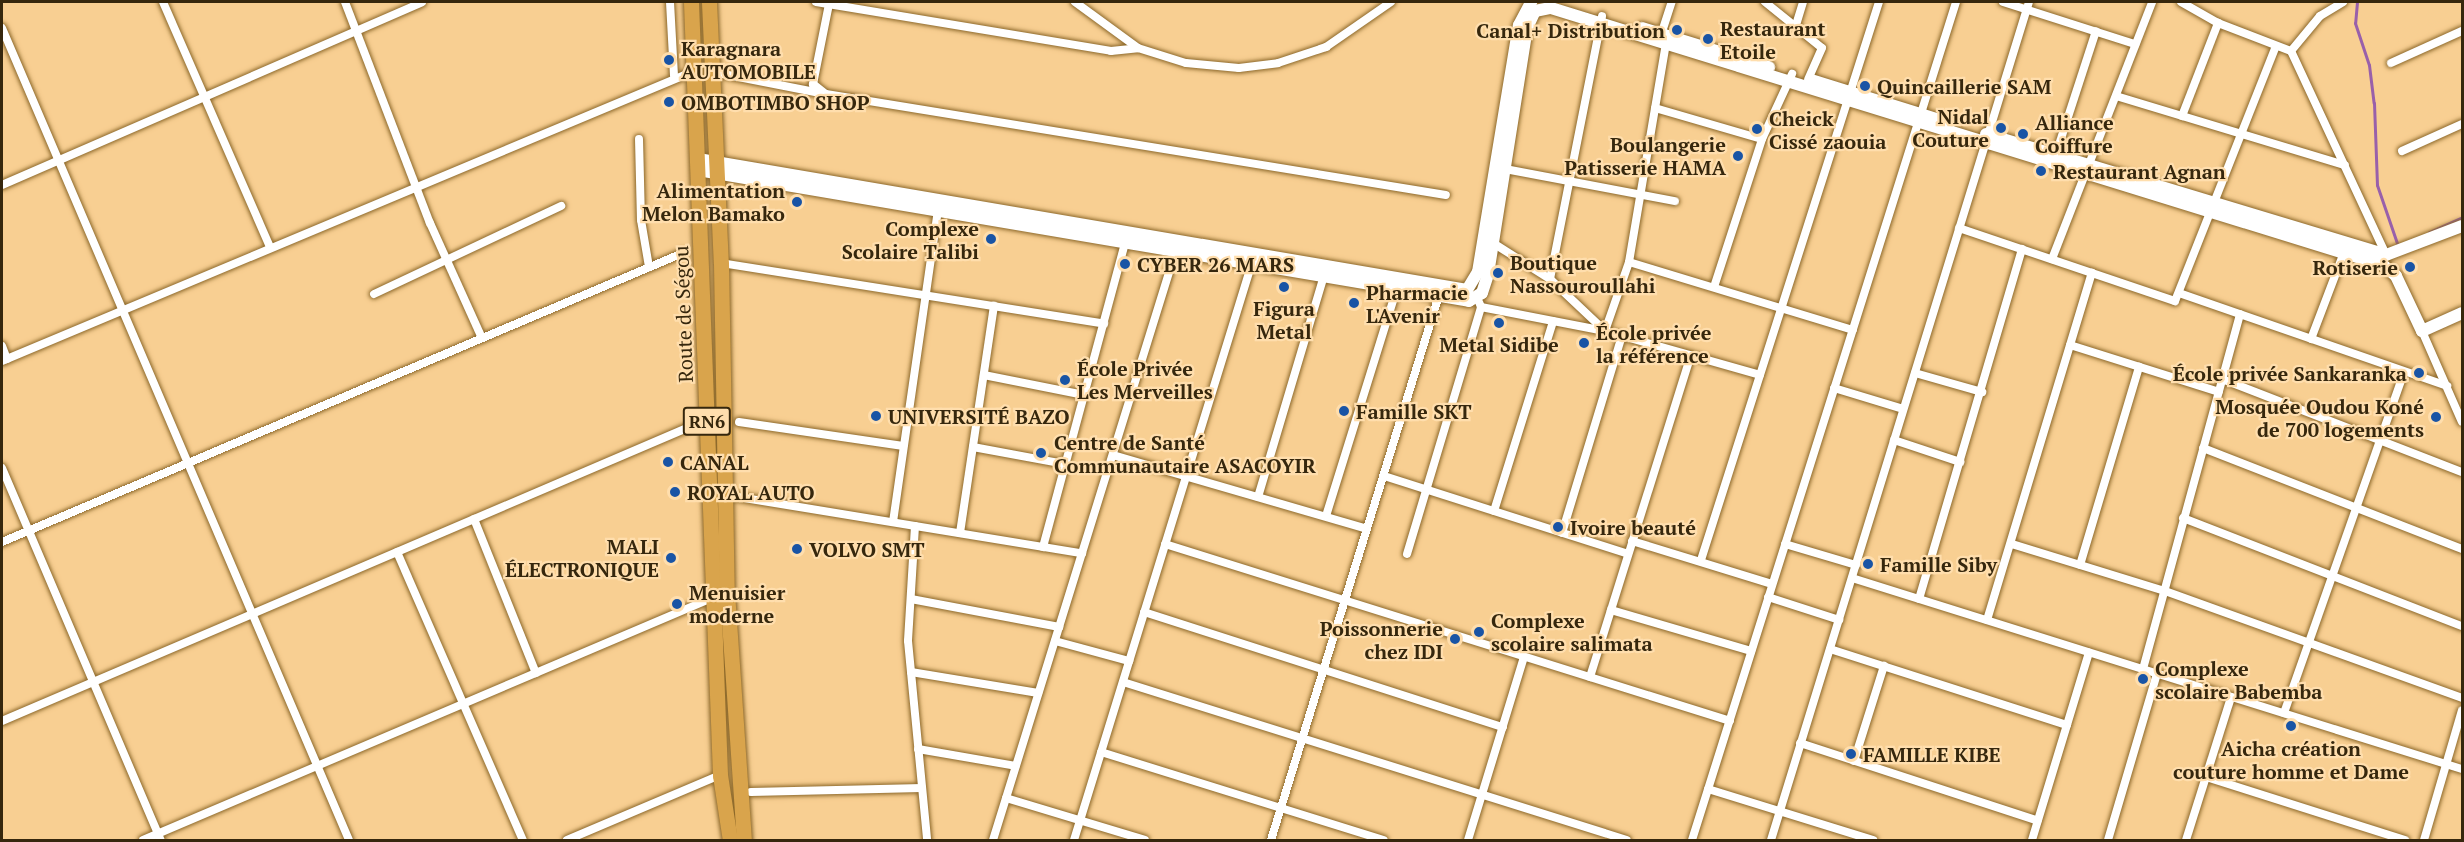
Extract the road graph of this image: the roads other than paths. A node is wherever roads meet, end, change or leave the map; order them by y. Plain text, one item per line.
1 (163, 2) edge
2 (345, 2) edge
3 (422, 2) edge
4 (670, 2) edge
5 (691, 2) edge
6 (709, 2) edge
7 (816, 2) edge
8 (1075, 2) edge
9 (1391, 2) edge
10 (1558, 2) edge
11 (1672, 2) edge
12 (1765, 2) edge
13 (1803, 2) edge
14 (1879, 2) edge
15 (1956, 2) edge
16 (2003, 2) edge
17 (2152, 2) edge
18 (2181, 2) edge
19 (2343, 2) edge
20 (830, 4) junction
21 (1532, 4) edge
22 (2028, 5) edge
23 (1601, 20) junction
24 (2218, 23) junction
25 (1796, 25) junction
26 (2, 28) edge
27 (357, 30) junction
28 (2097, 32) junction
29 (2463, 32) edge
30 (1662, 40) junction
31 (2136, 44) junction
32 (1138, 48) junction
33 (2275, 48) junction
34 (2291, 51) junction
35 (2391, 63) dead end
36 (692, 72) junction
37 (713, 72) junction
38 (674, 76) junction
39 (1790, 78) junction
40 (1808, 79) junction
41 (826, 94) junction
42 (204, 96) junction
43 (1849, 96) junction
44 (2116, 96) junction
45 (1655, 108) junction
46 (2182, 116) junction
47 (1919, 118) junction
48 (2463, 124) edge
49 (2242, 134) junction
50 (639, 139) dead end
51 (1762, 139) junction
52 (1987, 139) junction
53 (2402, 151) dead end
54 (2055, 154) junction
55 (58, 160) junction
56 (698, 165) junction
57 (2345, 165) junction
58 (718, 167) junction
59 (1505, 169) junction
60 (2089, 170) junction
61 (1568, 181) junction
62 (2, 184) edge
63 (417, 185) junction
64 (1446, 195) dead end
65 (1640, 195) junction
66 (1675, 201) dead end
67 (561, 206) dead end
68 (2213, 208) junction
69 (938, 211) junction
70 (2463, 226) edge
71 (1959, 228) junction
72 (1493, 243) junction
73 (1125, 244) junction
74 (270, 247) junction
75 (2022, 249) junction
76 (2344, 252) junction
77 (683, 253) dead end
78 (1175, 253) junction
79 (2386, 255) junction
80 (446, 259) junction
81 (2052, 259) junction
82 (1629, 262) junction
83 (721, 263) junction
84 (1251, 266) junction
85 (649, 267) junction
86 (2092, 273) junction
87 (1323, 279) junction
88 (1550, 279) junction
89 (1714, 287) junction
90 (1396, 291) junction
91 (2179, 293) junction
92 (374, 294) dead end
93 (926, 295) junction
94 (1438, 298) junction
95 (1476, 298) junction
96 (994, 306) junction
97 (1782, 308) junction
98 (122, 310) junction
99 (2463, 313) edge
100 (2240, 314) junction
101 (1553, 321) junction
102 (1104, 324) junction
103 (1852, 330) junction
104 (1605, 331) junction
105 (2422, 331) junction
106 (1622, 336) junction
107 (482, 338) junction
108 (2311, 339) junction
109 (2070, 345) junction
110 (2, 346) edge
111 (1691, 355) junction
112 (4, 360) edge
113 (2139, 367) junction
114 (2404, 372) junction
115 (1915, 373) junction
116 (984, 375) junction
117 (1760, 375) junction
118 (2222, 380) junction
119 (2447, 387) junction
120 (1834, 388) junction
121 (1982, 392) junction
122 (2219, 392) junction
123 (1084, 395) junction
124 (1904, 410) junction
125 (739, 422) dead end
126 (2463, 422) edge
127 (687, 428) dead end
128 (1894, 440) junction
129 (2380, 440) junction
130 (903, 446) junction
131 (973, 447) junction
132 (2204, 448) junction
133 (1116, 456) junction
134 (1959, 462) junction
135 (188, 463) junction
136 (1065, 464) junction
137 (2, 468) edge
138 (2463, 471) edge
139 (1384, 476) junction
140 (1186, 477) junction
141 (1427, 489) junction
142 (726, 495) junction
143 (1258, 497) junction
144 (2356, 509) junction
145 (1494, 511) junction
146 (1326, 516) junction
147 (2183, 518) junction
148 (474, 519) junction
149 (893, 522) junction
150 (915, 526) junction
151 (1367, 529) junction
152 (28, 531) junction
153 (1562, 532) junction
154 (960, 533) junction
155 (1632, 541) junction
156 (2, 542) edge
157 (1165, 544) junction
158 (1785, 544) junction
159 (2012, 544) junction
160 (1043, 547) junction
161 (2463, 549) edge
162 (397, 552) junction
163 (1082, 553) junction
164 (1407, 554) dead end
165 (1628, 554) junction
166 (1701, 560) junction
167 (1856, 565) junction
168 (2080, 565) junction
169 (2333, 575) junction
170 (1852, 578) junction
171 (1772, 584) junction
172 (2165, 591) junction
173 (1768, 597) junction
174 (712, 598) junction
175 (1919, 598) junction
176 (911, 599) junction
177 (1345, 601) junction
178 (1611, 610) junction
179 (1144, 612) junction
180 (252, 614) junction
181 (1839, 620) junction
182 (1988, 620) junction
183 (2463, 626) edge
184 (1059, 627) junction
185 (1055, 641) junction
186 (2309, 642) junction
187 (1830, 649) junction
188 (1751, 651) junction
189 (2089, 652) junction
190 (1524, 657) junction
191 (1129, 661) junction
192 (1884, 666) junction
193 (2143, 669) junction
194 (1324, 670) junction
195 (911, 672) junction
196 (536, 673) junction
197 (2157, 674) junction
198 (1590, 677) junction
199 (93, 682) junction
200 (1123, 682) junction
201 (1038, 693) junction
202 (2231, 697) junction
203 (2463, 698) edge
204 (463, 704) junction
205 (2463, 710) edge
206 (2284, 713) junction
207 (2, 721) edge
208 (1730, 721) junction
209 (2067, 724) junction
210 (1503, 727) junction
211 (1302, 738) junction
212 (1800, 743) junction
213 (918, 749) junction
214 (1101, 752) junction
215 (1854, 761) junction
216 (2446, 764) junction
217 (2460, 765) edge
218 (317, 766) junction
219 (1016, 766) junction
220 (720, 775) junction
221 (2206, 777) junction
222 (922, 788) junction
223 (1708, 789) junction
224 (751, 792) dead end
225 (1482, 795) junction
226 (1006, 798) junction
227 (1281, 808) junction
228 (1779, 812) junction
229 (1080, 821) junction
230 (2038, 821) junction
231 (160, 837) edge
232 (143, 840) edge
233 (349, 840) edge
234 (523, 840) edge
235 (567, 840) edge
236 (730, 840) edge
237 (744, 840) edge
238 (927, 840) edge
239 (993, 840) edge
240 (1074, 840) edge
241 (1145, 840) edge
242 (1271, 840) edge
243 (1384, 840) edge
244 (1468, 840) edge
245 (1627, 840) edge
246 (1692, 840) edge
247 (1771, 840) edge
248 (1873, 840) edge
249 (2032, 840) edge
250 (2108, 840) edge
251 (2186, 840) edge
252 (2405, 840) edge
253 (2424, 840) edge

1 - 42 street
2 - 27 street
3 - 27 street
4 - 38 street
5 - 36 highway, Route de Ségou / RN6
6 - 37 highway, Route de Ségou / RN6
7 - 20 street
8 - 32 street
9 - 32 street
10 - 23 street
11 - 30 street
12 - 25 street
13 - 25 street
14 - 43 street
15 - 47 street
16 - 22 street
17 - 31 street
18 - 24 street
19 - 34 street
20 - 32 street
20 - 41 street
21 - 23 street
21 - 59 street
21 - 95 street
22 - 28 street
22 - 52 street
23 - 30 street
23 - 61 street
24 - 33 street
24 - 46 street
25 - 40 street
26 - 55 street
27 - 42 street
27 - 63 street
28 - 31 street
28 - 54 street
29 - 35 street
30 - 39 street
30 - 45 street
31 - 44 street
33 - 34 street
33 - 49 street
34 - 57 street
36 - 38 street
36 - 56 highway, Route de Ségou / RN6
37 - 41 street
37 - 58 highway, Route de Ségou / RN6
38 - 63 street
39 - 40 street
39 - 43 street
39 - 51 street
40 - 43 street
41 - 64 street
42 - 55 street
42 - 74 street
43 - 47 street
43 - 97 street
44 - 46 street
44 - 60 street
45 - 51 street
45 - 65 street
46 - 49 street
47 - 52 street
47 - 103 street
48 - 53 street
49 - 57 street
49 - 68 street
50 - 85 street
51 - 89 street
52 - 54 street
52 - 60 street
52 - 71 street
54 - 60 street
55 - 62 street
55 - 98 street
56 - 58 street
56 - 174 highway, Route de Ségou / RN6
57 - 79 street
58 - 69 street
58 - 83 highway, Route de Ségou / RN6
58 - 95 street
59 - 61 street
59 - 72 street
60 - 68 street
60 - 81 street
61 - 65 street
61 - 88 street
63 - 74 street
63 - 80 street
65 - 66 street
65 - 82 street
67 - 80 street
68 - 76 street
68 - 79 street
68 - 91 street
69 - 73 street
69 - 93 street
70 - 79 street
71 - 75 street
71 - 115 street
72 - 88 street
72 - 95 street
73 - 78 street
73 - 102 street
74 - 98 street
75 - 81 street
75 - 121 street
76 - 105 street
76 - 108 street
77 - 85 street
78 - 84 street
78 - 133 street
80 - 92 street
80 - 107 street
81 - 86 street
82 - 89 street
82 - 104 street
83 - 93 street
83 - 142 highway, Route de Ségou / RN6
84 - 87 street
84 - 140 street
85 - 107 street
86 - 91 street
86 - 109 street
87 - 90 street
87 - 143 street
88 - 104 street
89 - 97 street
90 - 94 street
90 - 146 street
91 - 100 street
93 - 96 street
93 - 130 street
94 - 95 street
94 - 139 street
95 - 101 street
95 - 141 street
96 - 102 street
96 - 116 street
97 - 103 street
97 - 117 street
98 - 112 street
98 - 135 street
99 - 105 street
100 - 108 street
100 - 118 street
101 - 104 street
101 - 145 street
102 - 123 street
103 - 120 street
104 - 106 street
105 - 119 street
106 - 111 street
106 - 153 street
107 - 135 street
108 - 114 street
109 - 113 street
109 - 159 street
110 - 112 street
111 - 117 street
111 - 155 street
113 - 122 street
113 - 168 street
114 - 119 street
114 - 129 street
115 - 121 street
115 - 124 street
116 - 123 street
116 - 131 street
117 - 166 street
118 - 122 street
118 - 129 street
119 - 126 street
120 - 124 street
120 - 158 street
121 - 134 street
122 - 132 street
123 - 136 street
124 - 128 street
125 - 130 street
127 - 148 street
128 - 134 street
128 - 167 street
129 - 138 street
129 - 144 street
130 - 149 street
131 - 136 street
131 - 154 street
132 - 144 street
132 - 147 street
133 - 140 street
133 - 163 street
134 - 175 street
135 - 152 street
135 - 180 street
136 - 160 street
137 - 152 street
139 - 141 street
139 - 151 street
140 - 143 street
140 - 157 street
141 - 145 street
141 - 164 street
142 - 149 street
142 - 237 highway, Route de Ségou / RN6
143 - 146 street
144 - 161 street
144 - 169 street
145 - 153 street
146 - 151 street
147 - 169 street
147 - 172 street
148 - 162 street
148 - 196 street
149 - 150 street
150 - 154 street
150 - 176 street
151 - 177 street
152 - 156 street
152 - 199 street
153 - 165 street
154 - 160 street
155 - 165 street
155 - 166 street
157 - 177 street
157 - 179 street
158 - 167 street
158 - 171 street
159 - 168 street
159 - 182 street
160 - 163 street
162 - 180 street
162 - 204 street
163 - 184 street
165 - 178 street
166 - 171 street
167 - 170 street
168 - 172 street
169 - 183 street
169 - 186 street
170 - 175 street
170 - 181 street
171 - 173 street
172 - 186 street
172 - 193 street
173 - 181 street
173 - 188 street
174 - 196 street
174 - 220 highway, Route de Ségou / RN6
175 - 182 street
176 - 184 street
176 - 195 street
177 - 190 street
177 - 194 street
178 - 188 street
178 - 198 street
179 - 191 street
179 - 194 street
180 - 199 street
180 - 218 street
181 - 187 street
182 - 189 street
184 - 185 street
185 - 191 street
185 - 201 street
186 - 203 street
186 - 206 street
187 - 192 street
187 - 212 street
188 - 208 street
189 - 193 street
189 - 209 street
190 - 198 street
190 - 210 street
191 - 200 street
192 - 209 street
192 - 215 street
193 - 197 street
194 - 210 street
194 - 211 street
195 - 201 street
195 - 213 street
196 - 204 street
197 - 202 street
197 - 250 street
198 - 208 street
199 - 207 street
199 - 231 street
200 - 211 street
200 - 214 street
201 - 219 street
202 - 206 street
202 - 221 street
204 - 218 street
204 - 234 street
205 - 216 street
206 - 216 street
208 - 223 street
209 - 230 street
210 - 225 street
211 - 225 street
211 - 227 street
212 - 215 street
212 - 228 street
213 - 219 street
213 - 222 street
214 - 227 street
214 - 229 street
215 - 230 street
216 - 217 street
216 - 253 street
218 - 231 street
218 - 233 street
219 - 226 street
220 - 235 street
220 - 236 highway, Route de Ségou / RN6
221 - 251 street
221 - 252 street
222 - 224 street
222 - 238 street
223 - 228 street
223 - 246 street
225 - 244 street
225 - 245 street
226 - 229 street
226 - 239 street
227 - 242 street
227 - 243 street
228 - 247 street
228 - 248 street
229 - 240 street
229 - 241 street
230 - 249 street
231 - 232 street

